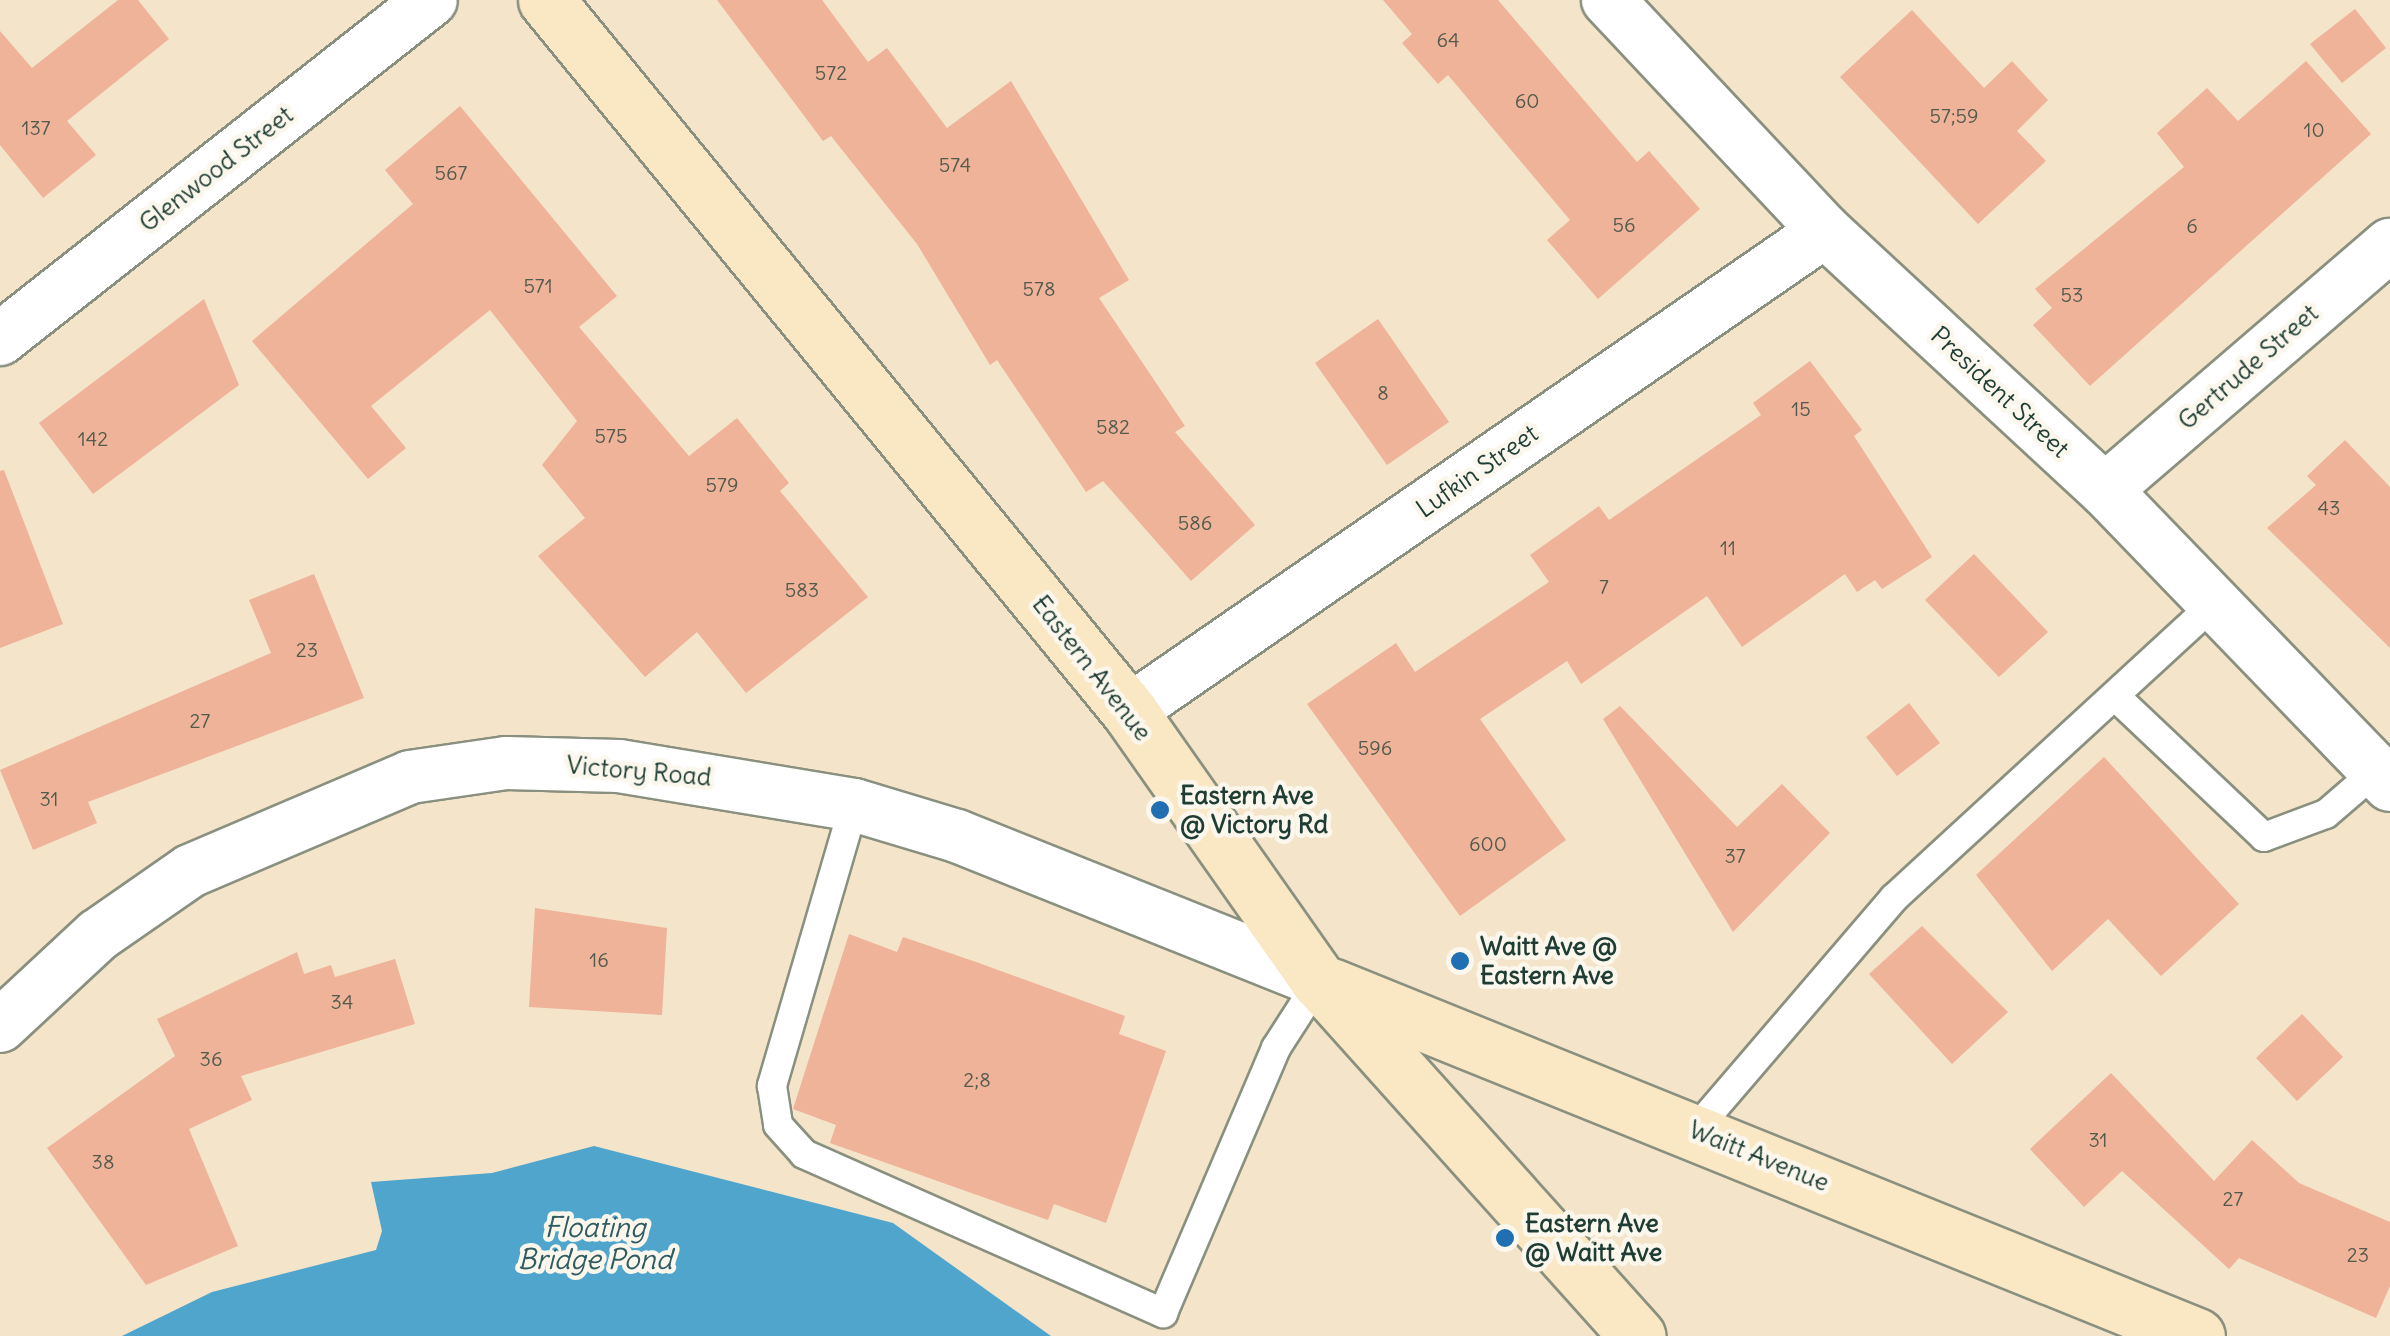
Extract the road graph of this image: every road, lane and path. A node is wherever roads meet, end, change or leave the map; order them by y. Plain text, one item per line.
1 (432, 0) edge
2 (546, 0) edge
3 (1633, 7) edge
4 (1825, 232) junction
5 (2390, 245) edge
6 (0, 339) edge
7 (2106, 490) junction
8 (2214, 604) junction
9 (2115, 696) junction
10 (1129, 710) junction
11 (2383, 778) edge
12 (854, 805) junction
13 (1319, 982) junction
14 (0, 1026) edge
15 (1696, 1130) junction
16 (1637, 1336) edge
17 (2197, 1336) edge

1 - 6 street, Glenwood Street
2 - 10 main road, Eastern Avenue
3 - 4 street, President Street
4 - 7 street, President Street
4 - 10 street, Lufkin Street
5 - 7 street, Gertrude Street
7 - 8 street, President Street
8 - 9 lane
8 - 11 street, President Street
9 - 11 lane
9 - 15 lane
10 - 13 main road, Eastern Avenue
12 - 13 street, Victory Road
12 - 13 lane
12 - 14 street, Victory Road
13 - 15 main road, Waitt Avenue
13 - 16 main road, Eastern Avenue
15 - 17 main road, Waitt Avenue

